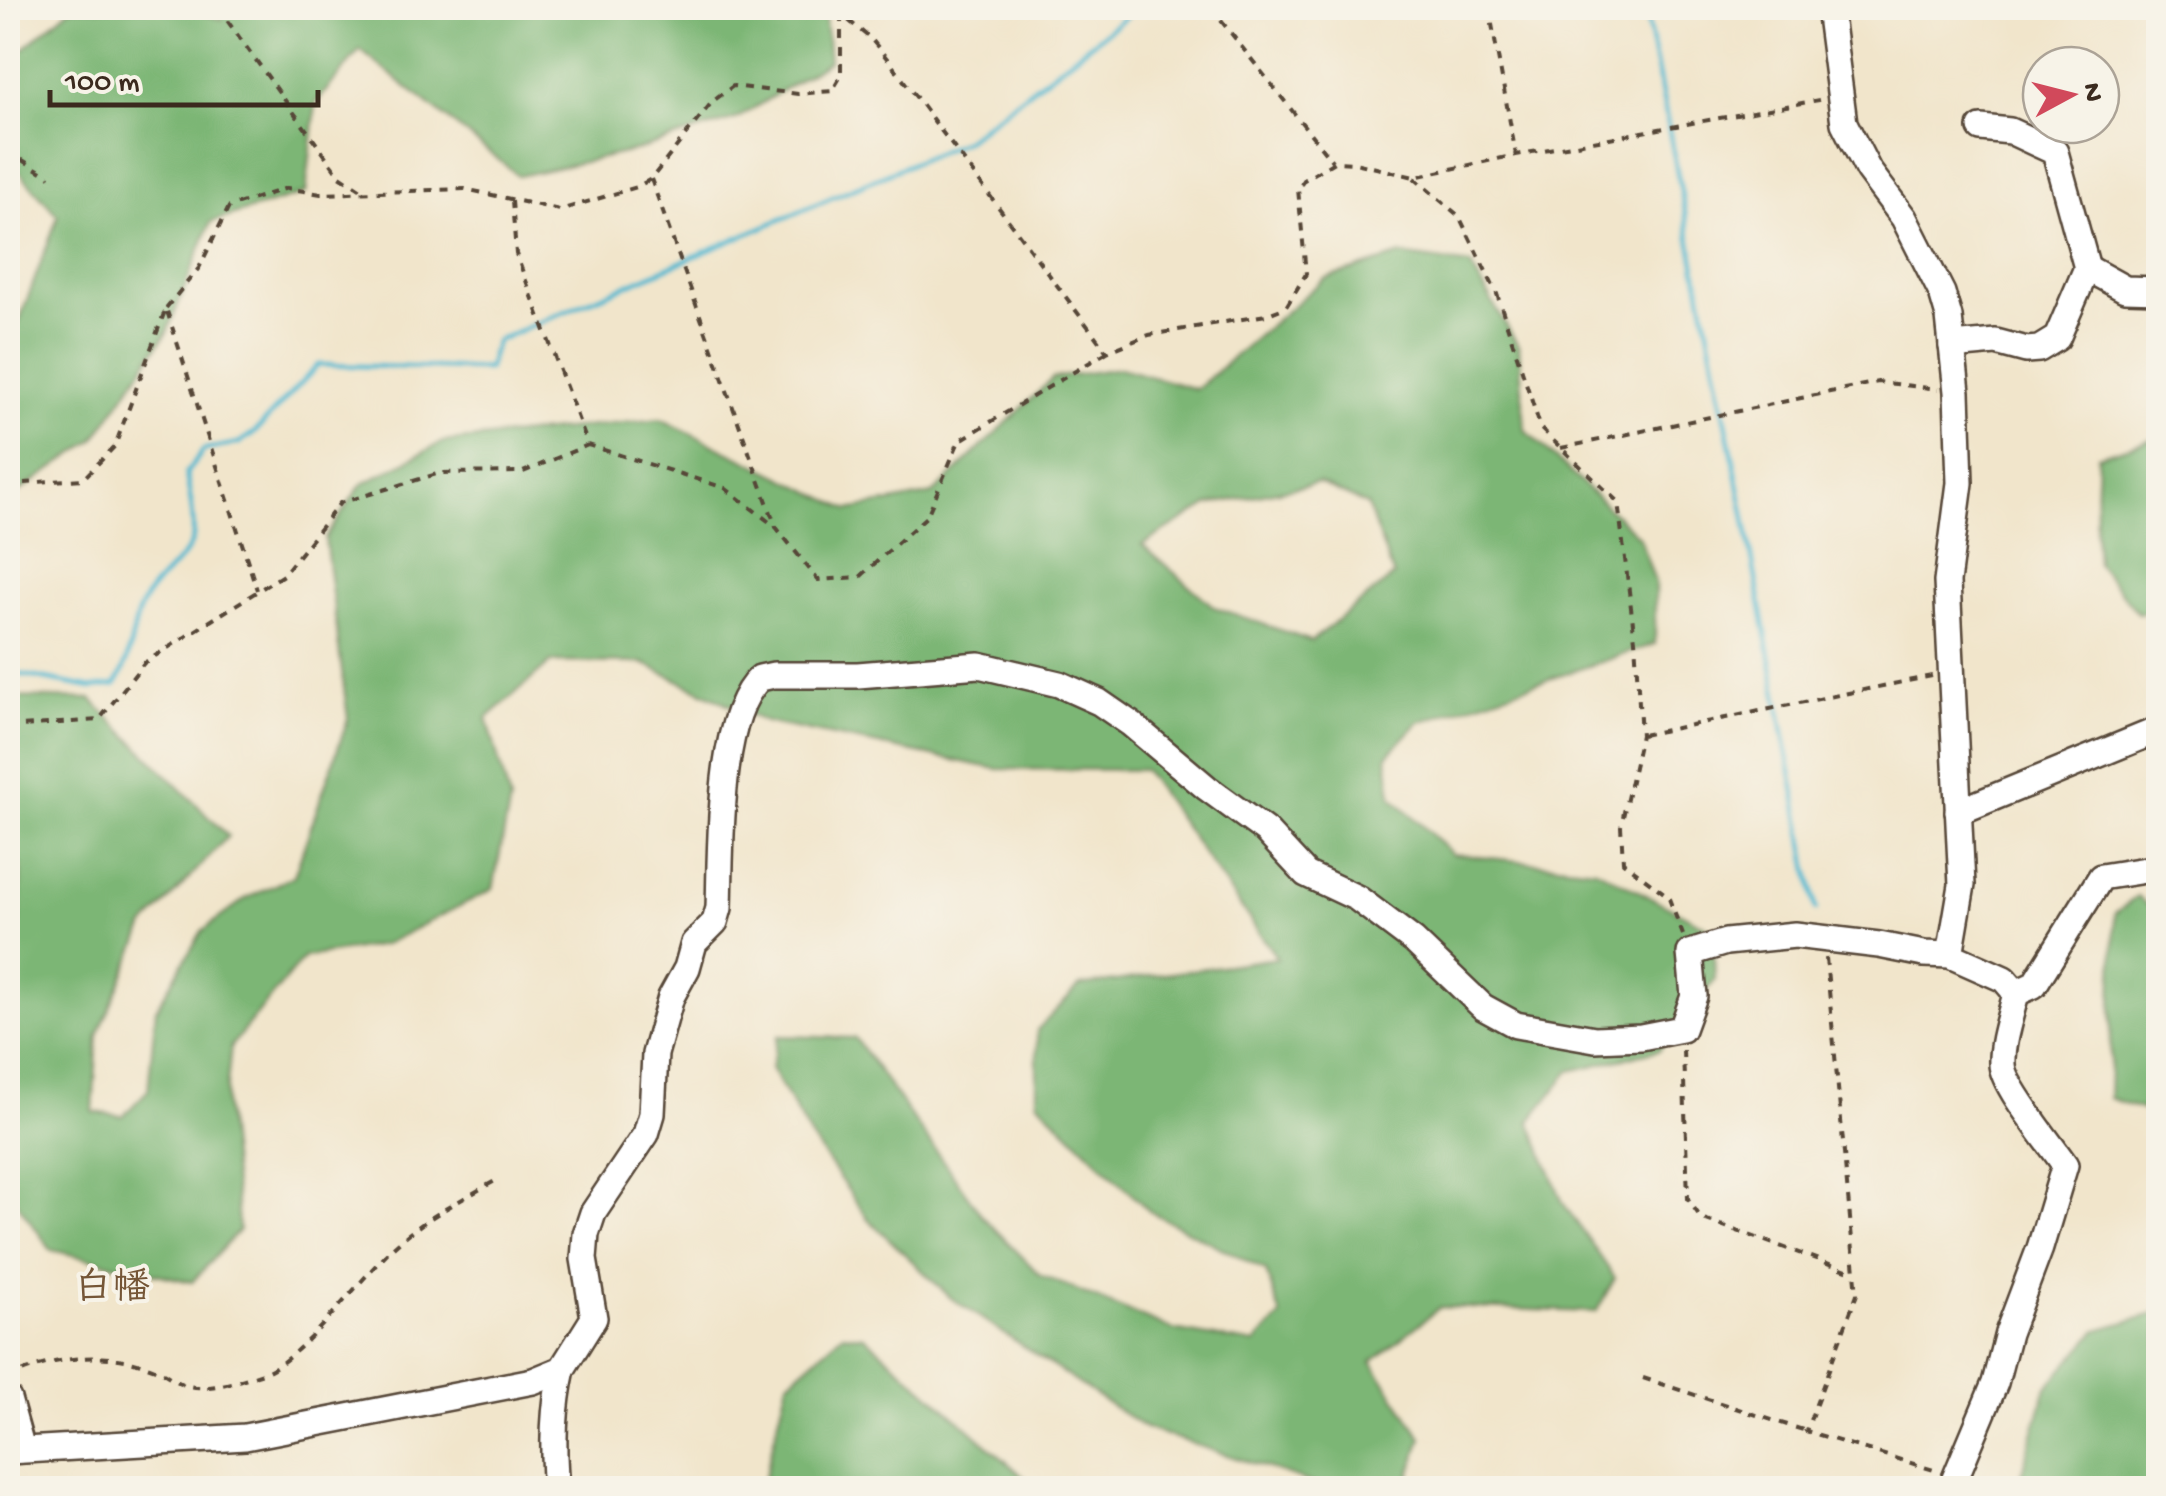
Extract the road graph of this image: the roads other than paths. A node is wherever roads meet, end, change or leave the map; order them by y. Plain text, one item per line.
1 (1829, 8) edge
2 (1980, 128) dead end
3 (2087, 268) junction
4 (2158, 290) edge
5 (1952, 346) junction
6 (2158, 730) edge
7 (1958, 812) junction
8 (2158, 868) edge
9 (1950, 955) junction
10 (2016, 993) junction
11 (562, 1369) junction
12 (8, 1398) edge
13 (15, 1450) edge
14 (1954, 1483) edge
15 (556, 1488) edge

1 - 5 street
2 - 3 street
3 - 4 street
3 - 5 street
5 - 7 street
6 - 7 street
7 - 9 street
8 - 10 street
9 - 10 street
9 - 11 street
10 - 14 street
11 - 13 street
11 - 15 street
12 - 13 street

